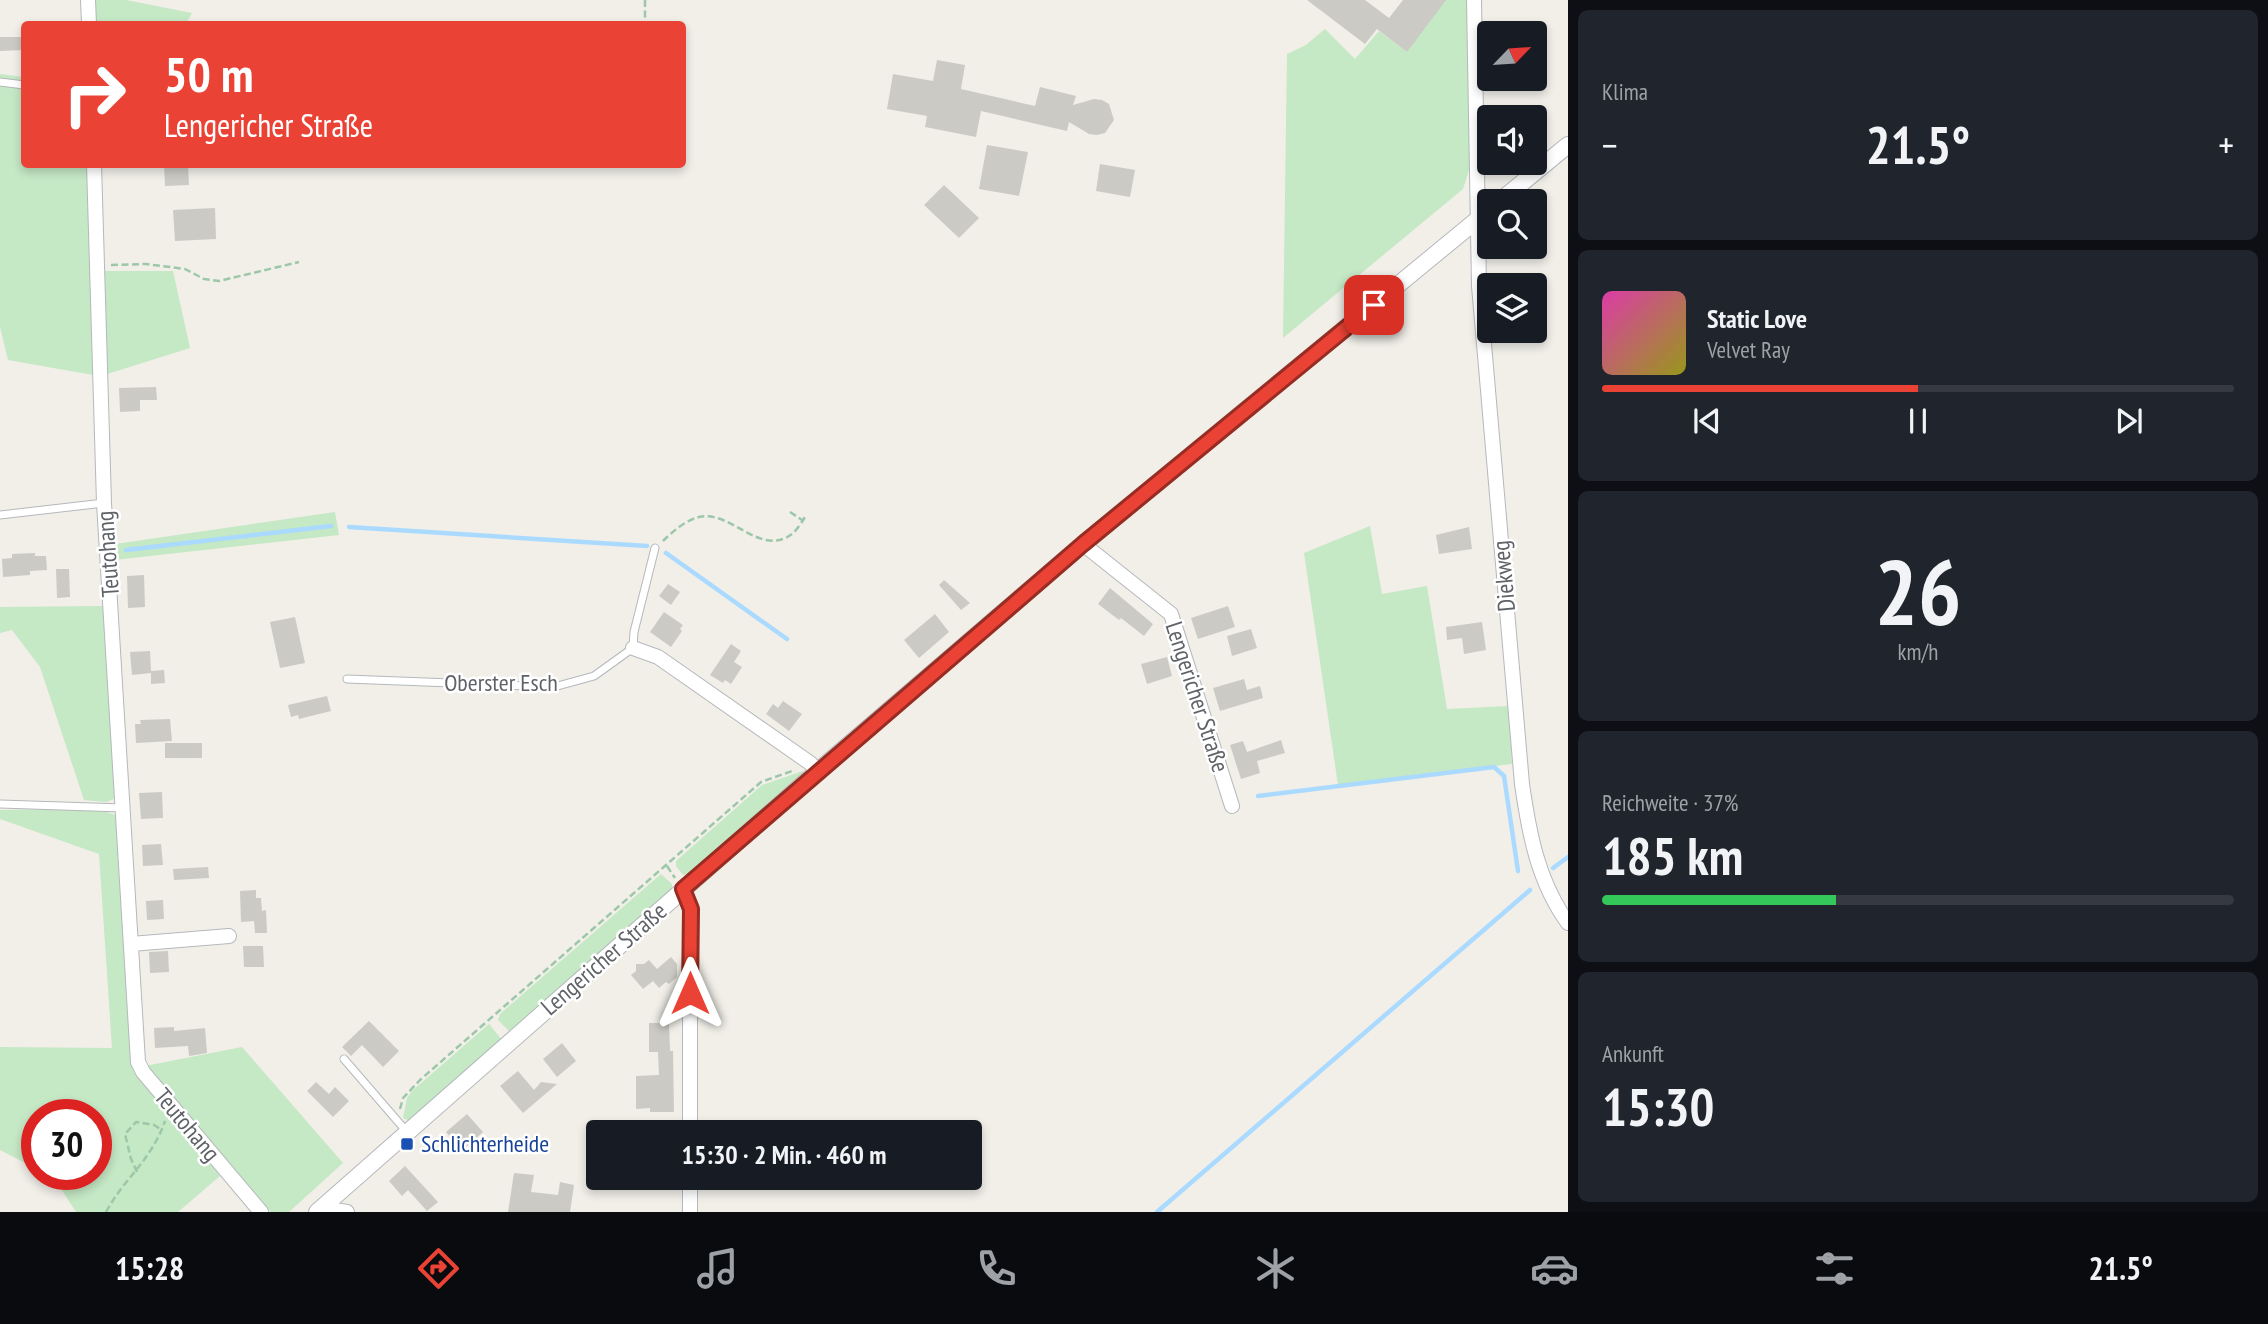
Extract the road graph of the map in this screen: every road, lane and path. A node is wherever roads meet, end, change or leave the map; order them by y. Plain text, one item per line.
1 (88, 0) edge
2 (645, 0) edge
3 (1474, 0) edge
4 (89, 21) edge
5 (645, 21) edge
6 (0, 82) edge
7 (21, 85) edge
8 (1568, 145) edge
9 (94, 168) edge
10 (1483, 189) edge
11 (1515, 189) edge
12 (1477, 221) edge
13 (1481, 259) edge
14 (299, 262) dead end
15 (97, 266) junction
16 (104, 503) junction
17 (790, 512) dead end
18 (0, 515) edge
19 (1083, 544) junction
20 (655, 548) joint
21 (634, 648) junction
22 (347, 679) dead end
23 (818, 771) junction
24 (0, 804) edge
25 (1232, 806) dead end
26 (123, 808) junction
27 (683, 889) junction
28 (1568, 923) edge
29 (229, 936) dead end
30 (131, 944) junction
31 (344, 1059) dead end
32 (170, 1105) junction
33 (690, 1120) edge
34 (162, 1130) junction
35 (407, 1133) junction
36 (138, 1172) junction
37 (690, 1190) edge
38 (320, 1210) edge
39 (106, 1212) edge
40 (261, 1212) edge
41 (346, 1212) edge
42 (690, 1212) edge

1 - 4 street
2 - 5 path
3 - 10 street, Diekweg
6 - 7 lane
8 - 11 street
9 - 15 street, Teutohang
12 - 19 street, Lengericher Straße
13 - 28 street, Diekweg
14 - 15 path
15 - 16 street, Teutohang
16 - 18 lane
16 - 26 street, Teutohang
17 - 20 path
19 - 23 street, Lengericher Straße
19 - 25 street, Lengericher Straße
20 - 21 lane
21 - 22 lane, Oberster Esch
21 - 23 street
23 - 27 street, Lengericher Straße
24 - 26 lane
26 - 30 street, Teutohang
27 - 33 street
27 - 35 street, Lengericher Straße
29 - 30 street
30 - 32 street, Teutohang
31 - 35 lane
32 - 34 path
32 - 40 street, Teutohang
34 - 36 path
34 - 36 path
35 - 38 street, Lengericher Straße
36 - 39 path
37 - 42 street
38 - 41 street

